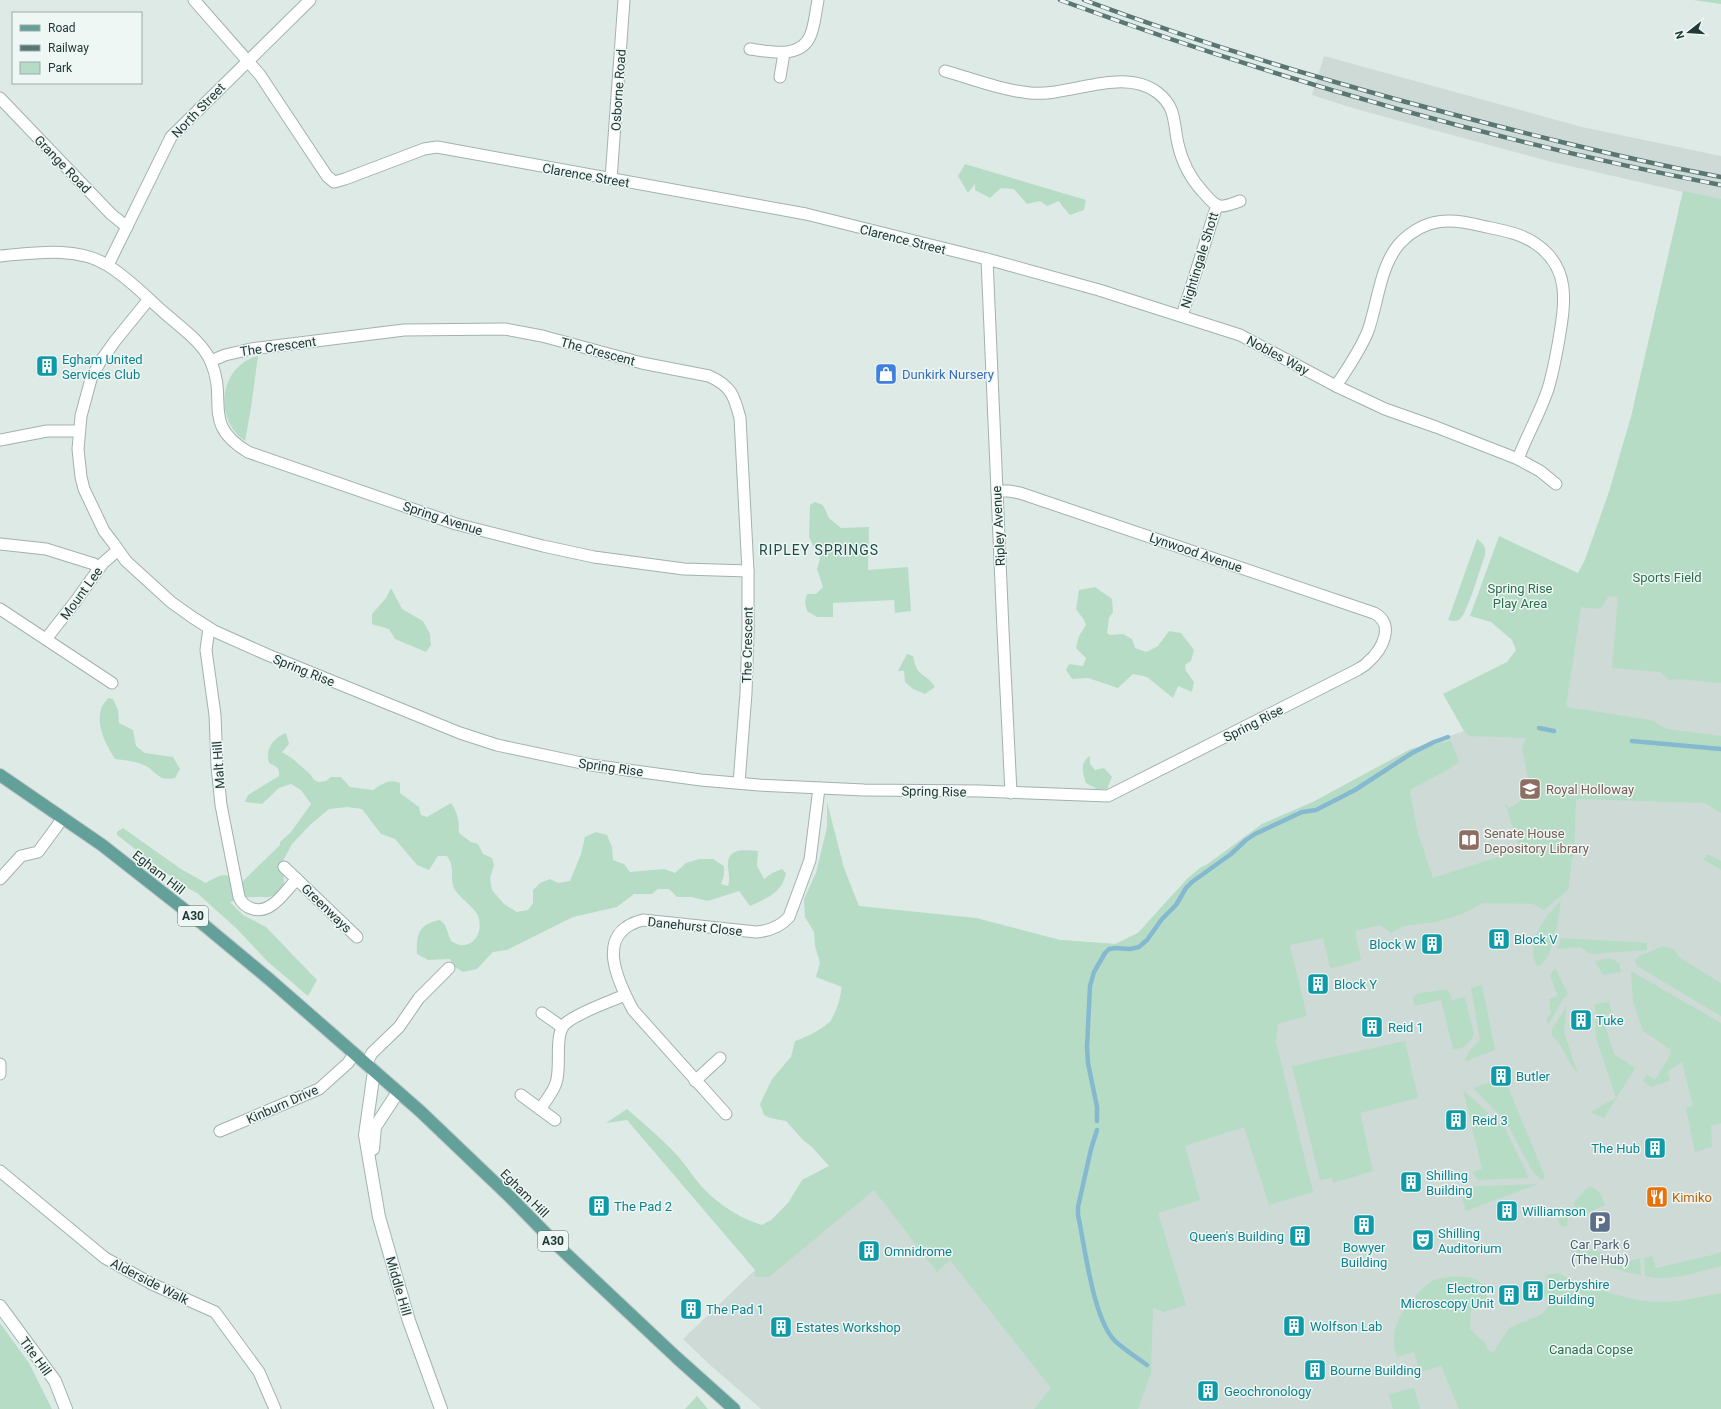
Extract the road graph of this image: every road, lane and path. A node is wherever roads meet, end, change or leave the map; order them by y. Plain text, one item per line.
1 (194, 0) edge
2 (310, 0) edge
3 (624, 0) edge
4 (818, 0) edge
5 (750, 49) dead end
6 (784, 53) junction
7 (246, 61) junction
8 (945, 71) dead end
9 (780, 77) dead end
10 (0, 98) edge
11 (611, 180) junction
12 (1240, 201) dead end
13 (1217, 205) junction
14 (127, 227) junction
15 (0, 256) edge
16 (987, 259) junction
17 (108, 265) junction
18 (149, 300) junction
19 (1182, 316) junction
20 (211, 361) junction
21 (1336, 386) junction
22 (79, 431) junction
23 (0, 440) edge
24 (1518, 459) junction
25 (1556, 484) dead end
26 (997, 491) junction
27 (0, 544) edge
28 (118, 550) junction
29 (99, 568) junction
30 (748, 571) junction
31 (0, 609) edge
32 (209, 628) junction
33 (1386, 630) joint
34 (46, 639) junction
35 (112, 683) dead end
36 (0, 775) edge
37 (739, 783) junction
38 (819, 788) junction
39 (1011, 793) junction
40 (63, 818) junction
41 (284, 867) dead end
42 (0, 879) edge
43 (296, 879) junction
44 (241, 902) joint
45 (357, 937) dead end
46 (449, 968) dead end
47 (625, 995) junction
48 (542, 1013) dead end
49 (562, 1027) junction
50 (354, 1054) junction
51 (720, 1058) dead end
52 (0, 1064) edge
53 (370, 1067) junction
54 (0, 1074) edge
55 (696, 1081) junction
56 (398, 1092) junction
57 (521, 1095) dead end
58 (540, 1109) junction
59 (726, 1114) dead end
60 (555, 1120) dead end
61 (220, 1130) dead end
62 (370, 1160) junction
63 (0, 1171) edge
64 (0, 1306) edge
65 (66, 1409) edge
66 (274, 1409) edge
67 (441, 1409) edge
68 (734, 1409) edge

1 - 7 street
2 - 7 street, North Street
3 - 11 street, Osborne Road
4 - 6 street
5 - 6 street
6 - 9 street
7 - 11 street, Clarence Street
7 - 14 street, North Street
8 - 13 street, Nightingale Shott
10 - 14 street, Grange Road
11 - 16 street, Clarence Street
12 - 13 street, Nightingale Shott
13 - 19 street, Nightingale Shott
14 - 17 street, North Street
15 - 17 street
16 - 19 street, Nobles Way
16 - 26 street, Ripley Avenue
17 - 18 street
18 - 20 street
18 - 22 street, Spring Rise
19 - 21 street, Nobles Way
20 - 30 street, Spring Avenue
20 - 30 street, The Crescent
21 - 24 street, Nobles Way
21 - 24 street
22 - 23 street
22 - 28 street, Spring Rise
24 - 25 street, Nobles Way
26 - 33 street, Lynwood Avenue
26 - 39 street, Ripley Avenue
27 - 29 street
28 - 29 street, Mount Lee
28 - 32 street, Spring Rise
29 - 34 street, Mount Lee
30 - 37 street, The Crescent
31 - 34 street
32 - 37 street, Spring Rise
32 - 44 street, Malt Hill
33 - 39 street, Spring Rise
34 - 35 street
36 - 40 main road, Egham Hill / A30
37 - 38 street, Spring Rise
38 - 39 street, Spring Rise
38 - 47 street, Danehurst Close
40 - 42 street
40 - 50 main road, Egham Hill / A30
41 - 43 street, Greenways
43 - 44 street, Greenways
43 - 45 street, Greenways
46 - 53 street
47 - 49 street
47 - 55 street, Danehurst Close
48 - 49 street
49 - 58 street
50 - 53 main road, Egham Hill / A30
50 - 61 street, Kinburn Drive
51 - 55 street
52 - 54 street
53 - 56 main road, Egham Hill / A30
53 - 62 street, Middle Hill
55 - 59 street, Danehurst Close
56 - 62 street, Middle Hill
56 - 68 main road, Egham Hill / A30
57 - 58 street
58 - 60 street
62 - 67 street, Middle Hill
63 - 66 street, Alderside Walk
64 - 65 street, Tite Hill

